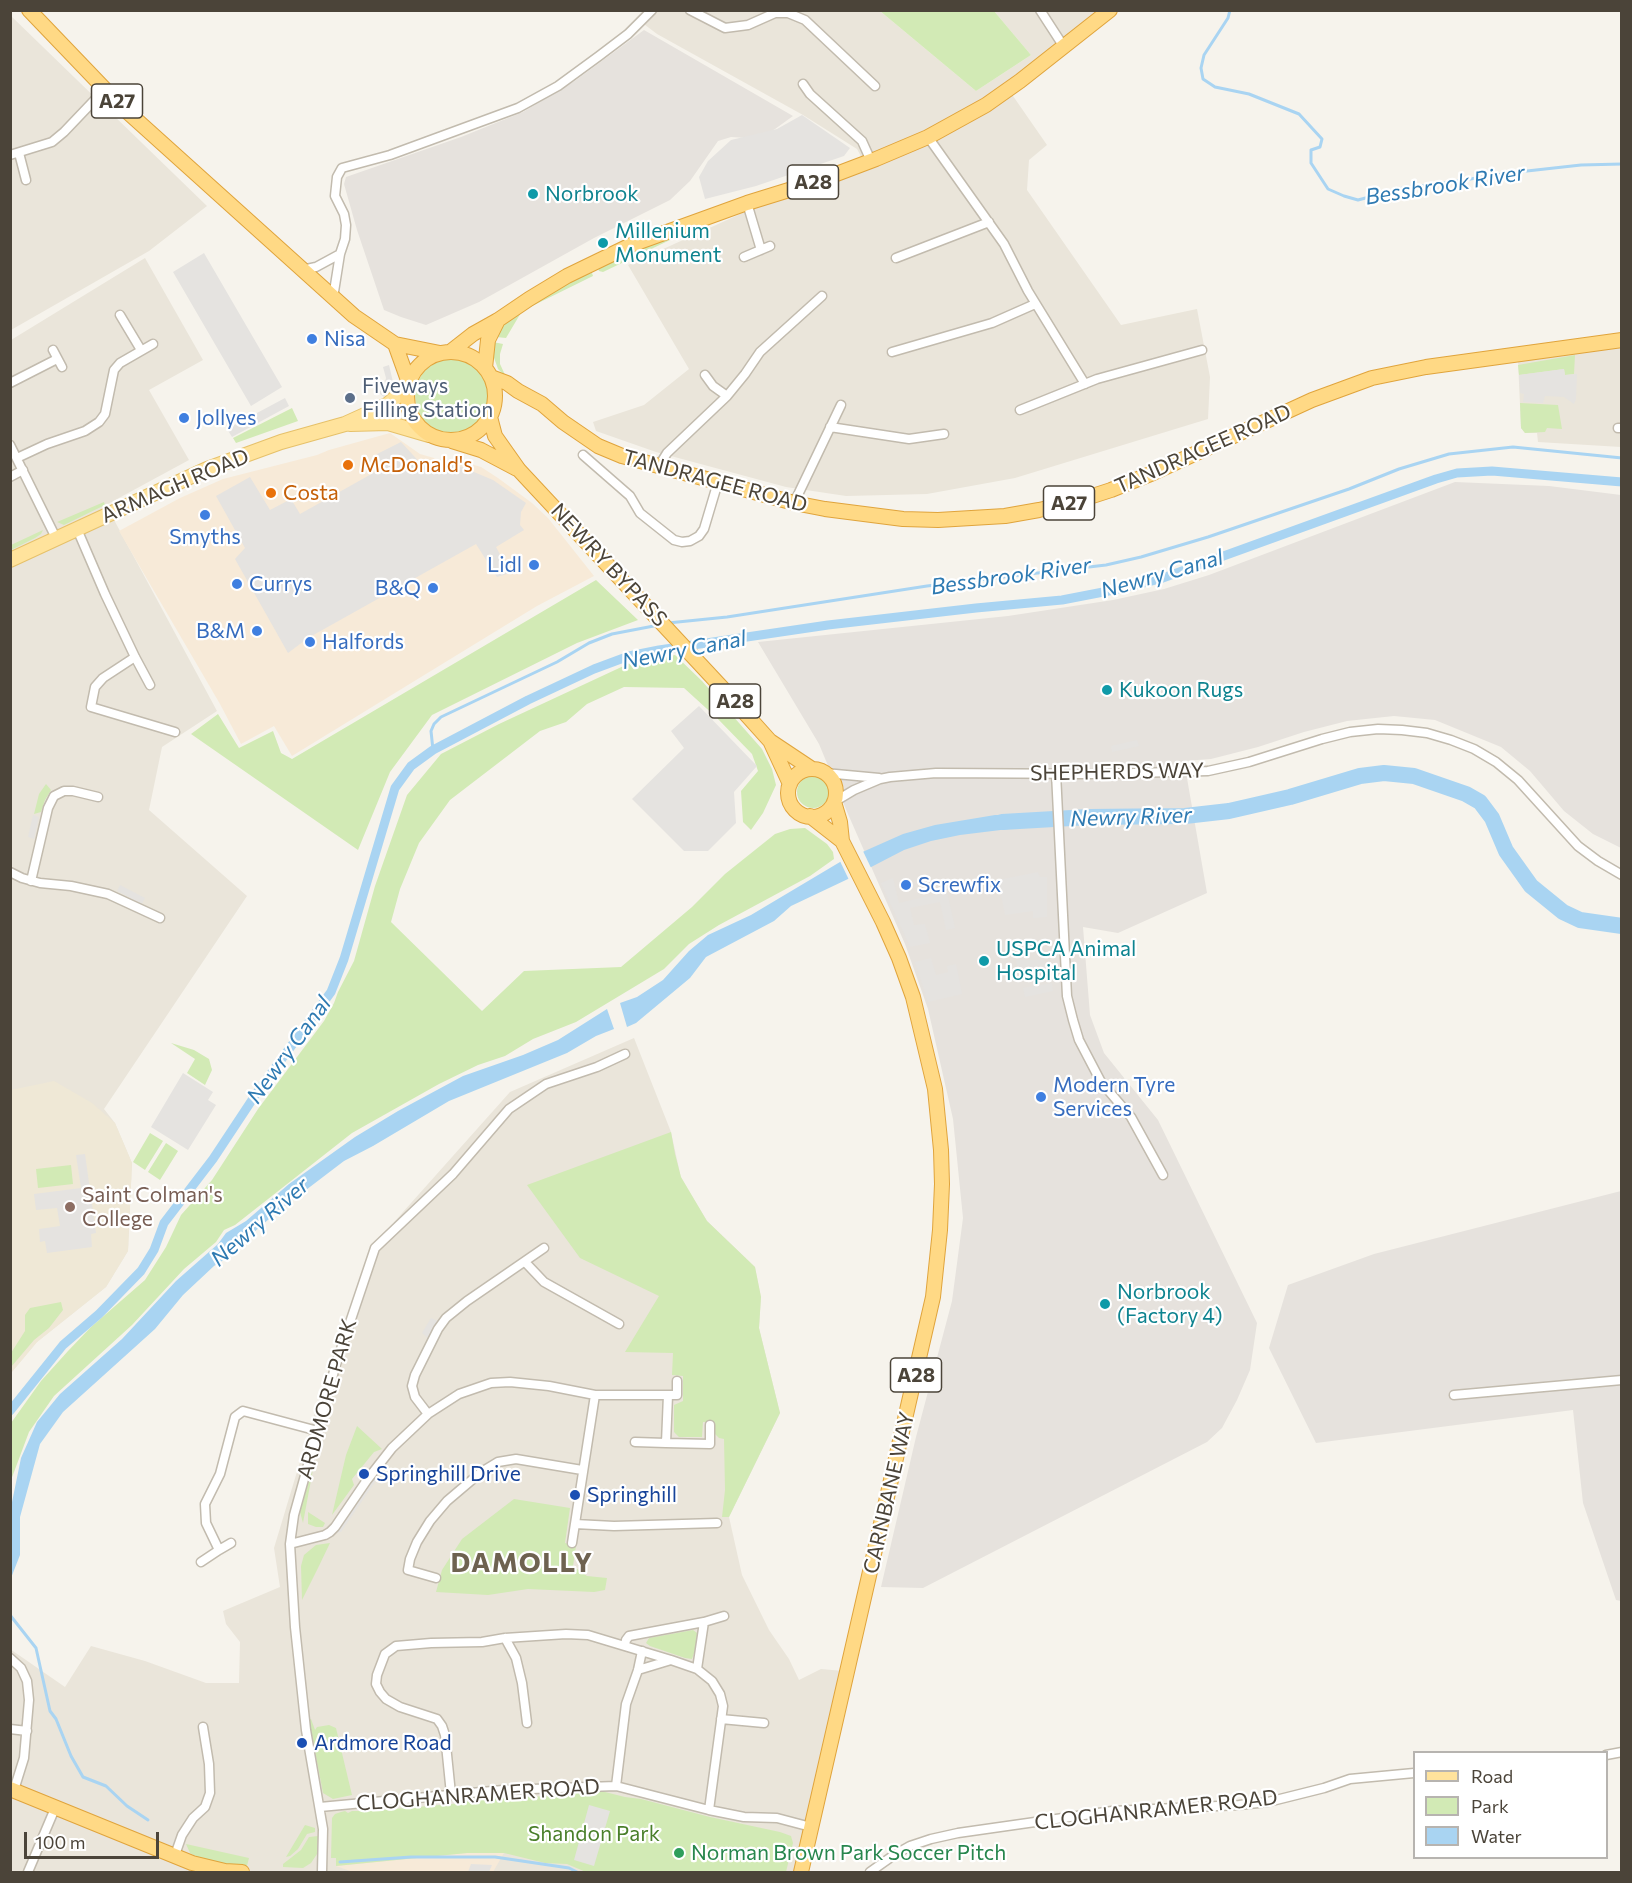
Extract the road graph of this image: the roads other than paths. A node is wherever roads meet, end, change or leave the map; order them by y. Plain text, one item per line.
1 (29, 10) edge
2 (652, 10) edge
3 (690, 10) edge
4 (1040, 10) edge
5 (1110, 10) edge
6 (775, 12) edge
7 (1064, 46) junction
8 (803, 84) dead end
9 (875, 86) dead end
10 (105, 89) junction
11 (928, 137) junction
12 (15, 154) edge
13 (871, 161) junction
14 (26, 180) dead end
15 (747, 203) junction
16 (989, 222) junction
17 (770, 246) dead end
18 (761, 250) junction
19 (340, 254) junction
20 (744, 257) dead end
21 (896, 258) dead end
22 (302, 270) junction
23 (822, 296) dead end
24 (333, 298) junction
25 (1035, 304) junction
26 (120, 315) dead end
27 (498, 320) junction
28 (1622, 340) edge
29 (153, 344) dead end
30 (395, 344) junction
31 (52, 350) dead end
32 (141, 350) junction
33 (1202, 350) dead end
34 (445, 352) junction
35 (892, 352) dead end
36 (488, 372) junction
37 (705, 375) dead end
38 (10, 383) edge
39 (1084, 384) junction
40 (408, 385) junction
41 (518, 391) junction
42 (727, 396) junction
43 (495, 400) junction
44 (841, 405) dead end
45 (1020, 410) dead end
46 (490, 417) junction
47 (345, 424) junction
48 (830, 427) junction
49 (944, 434) dead end
50 (429, 435) junction
51 (451, 441) junction
52 (10, 445) edge
53 (583, 455) dead end
54 (17, 458) junction
55 (659, 466) junction
56 (23, 470) junction
57 (519, 470) junction
58 (10, 477) edge
59 (718, 482) junction
60 (794, 503) junction
61 (77, 529) junction
62 (56, 538) junction
63 (10, 560) edge
64 (135, 657) junction
65 (150, 685) dead end
66 (176, 732) dead end
67 (770, 741) junction
68 (819, 771) junction
69 (1056, 773) junction
70 (880, 778) junction
71 (790, 784) junction
72 (98, 797) dead end
73 (834, 802) junction
74 (810, 816) junction
75 (844, 845) junction
76 (10, 872) edge
77 (1622, 875) edge
78 (31, 881) junction
79 (160, 918) dead end
80 (625, 1054) dead end
81 (1163, 1175) dead end
82 (544, 1248) dead end
83 (525, 1262) junction
84 (619, 1324) dead end
85 (1622, 1380) edge
86 (677, 1381) dead end
87 (595, 1395) junction
88 (668, 1395) junction
89 (1454, 1395) dead end
90 (428, 1413) junction
91 (710, 1425) dead end
92 (318, 1431) junction
93 (635, 1443) dead end
94 (666, 1443) junction
95 (582, 1470) junction
96 (717, 1523) dead end
97 (575, 1524) junction
98 (231, 1543) dead end
99 (572, 1543) dead end
100 (290, 1544) junction
101 (219, 1550) junction
102 (201, 1562) dead end
103 (436, 1578) dead end
104 (724, 1616) dead end
105 (704, 1622) junction
106 (505, 1638) junction
107 (625, 1645) junction
108 (642, 1651) junction
109 (10, 1658) edge
110 (671, 1660) junction
111 (697, 1669) junction
112 (638, 1670) junction
113 (722, 1719) junction
114 (527, 1723) dead end
115 (764, 1723) dead end
116 (203, 1727) dead end
117 (10, 1729) edge
118 (27, 1731) junction
119 (1413, 1773) edge
120 (616, 1786) junction
121 (12, 1789) edge
122 (451, 1794) junction
123 (56, 1806) junction
124 (320, 1807) junction
125 (709, 1810) junction
126 (811, 1827) junction
127 (175, 1855) junction
128 (28, 1872) edge
129 (242, 1872) edge
130 (322, 1872) edge
131 (801, 1872) edge
132 (870, 1872) edge

1 - 10 highway, A27
2 - 19 street
3 - 6 street
4 - 7 street
5 - 7 highway, A28
6 - 9 street
7 - 11 highway, A28
8 - 13 street
10 - 12 street
10 - 22 highway, A27
11 - 13 highway, A28
11 - 16 street
12 - 14 street
13 - 15 highway, A28
15 - 18 street
15 - 27 highway, A28
16 - 21 street
16 - 25 street
17 - 18 street
18 - 20 street
19 - 22 street
19 - 24 street
22 - 24 highway, A27
23 - 42 street
24 - 30 highway, A27
25 - 35 street
25 - 39 street
26 - 32 street
27 - 34 highway, A28
27 - 36 highway
28 - 60 highway, TANDRAGEE ROAD / A27
29 - 32 street
30 - 34 highway, A27
30 - 40 highway
31 - 38 street
32 - 54 street
33 - 39 street
34 - 36 highway
34 - 40 highway, A28
36 - 41 highway, TANDRAGEE ROAD / A27
36 - 43 highway
37 - 42 street
39 - 45 street
40 - 47 main road, ARMAGH ROAD
40 - 50 highway
41 - 43 highway
41 - 55 highway, TANDRAGEE ROAD / A27
42 - 55 street
43 - 46 highway
44 - 48 street
46 - 51 highway
46 - 57 highway
47 - 50 main road, ARMAGH ROAD
47 - 61 main road, ARMAGH ROAD
48 - 49 street
48 - 60 street
50 - 51 highway
51 - 57 highway
52 - 54 street
53 - 59 street
54 - 56 street
55 - 59 highway, TANDRAGEE ROAD / A27
56 - 58 street
56 - 62 street
57 - 67 highway, NEWRY BYPASS / A28
59 - 60 highway, TANDRAGEE ROAD / A27
61 - 62 main road, ARMAGH ROAD
61 - 64 street
62 - 63 main road, ARMAGH ROAD
64 - 65 street
64 - 66 street
67 - 68 highway
67 - 71 highway
68 - 70 street, SHEPHERDS WAY
68 - 71 highway
68 - 73 highway
69 - 70 street, SHEPHERDS WAY
69 - 77 street, SHEPHERDS WAY
69 - 81 street
70 - 73 street, SHEPHERDS WAY
71 - 74 highway
72 - 78 street
73 - 74 highway
73 - 75 highway
74 - 75 highway
75 - 126 highway, CARNBANE WAY / A28
76 - 78 street
78 - 79 street
80 - 92 street, ARDMORE PARK
82 - 83 street
83 - 84 street
83 - 90 street
85 - 89 street
86 - 88 street
87 - 88 street
87 - 90 street
87 - 95 street
88 - 94 street
90 - 100 street
91 - 94 street
92 - 100 street, ARDMORE PARK
92 - 101 street
93 - 94 street
95 - 97 street
95 - 103 street
96 - 97 street
97 - 99 street
98 - 101 street
100 - 124 street, ARDMORE PARK
101 - 102 street
104 - 105 street
105 - 107 street
105 - 111 street
106 - 107 street
106 - 114 street
106 - 122 street
107 - 108 street
108 - 110 street
108 - 112 street
109 - 118 street
110 - 111 street
110 - 112 street
111 - 113 street
112 - 120 street
113 - 115 street
113 - 125 street
116 - 127 street
117 - 118 street
118 - 121 street
119 - 132 street, CLOGHANRAMER ROAD
120 - 122 street, CLOGHANRAMER ROAD
120 - 125 street, CLOGHANRAMER ROAD
121 - 123 highway
122 - 124 street, CLOGHANRAMER ROAD
123 - 127 highway
123 - 128 street
124 - 130 street, ARDMORE PARK
125 - 126 street, CLOGHANRAMER ROAD
126 - 131 highway, CARNBANE WAY / A28
127 - 129 highway

